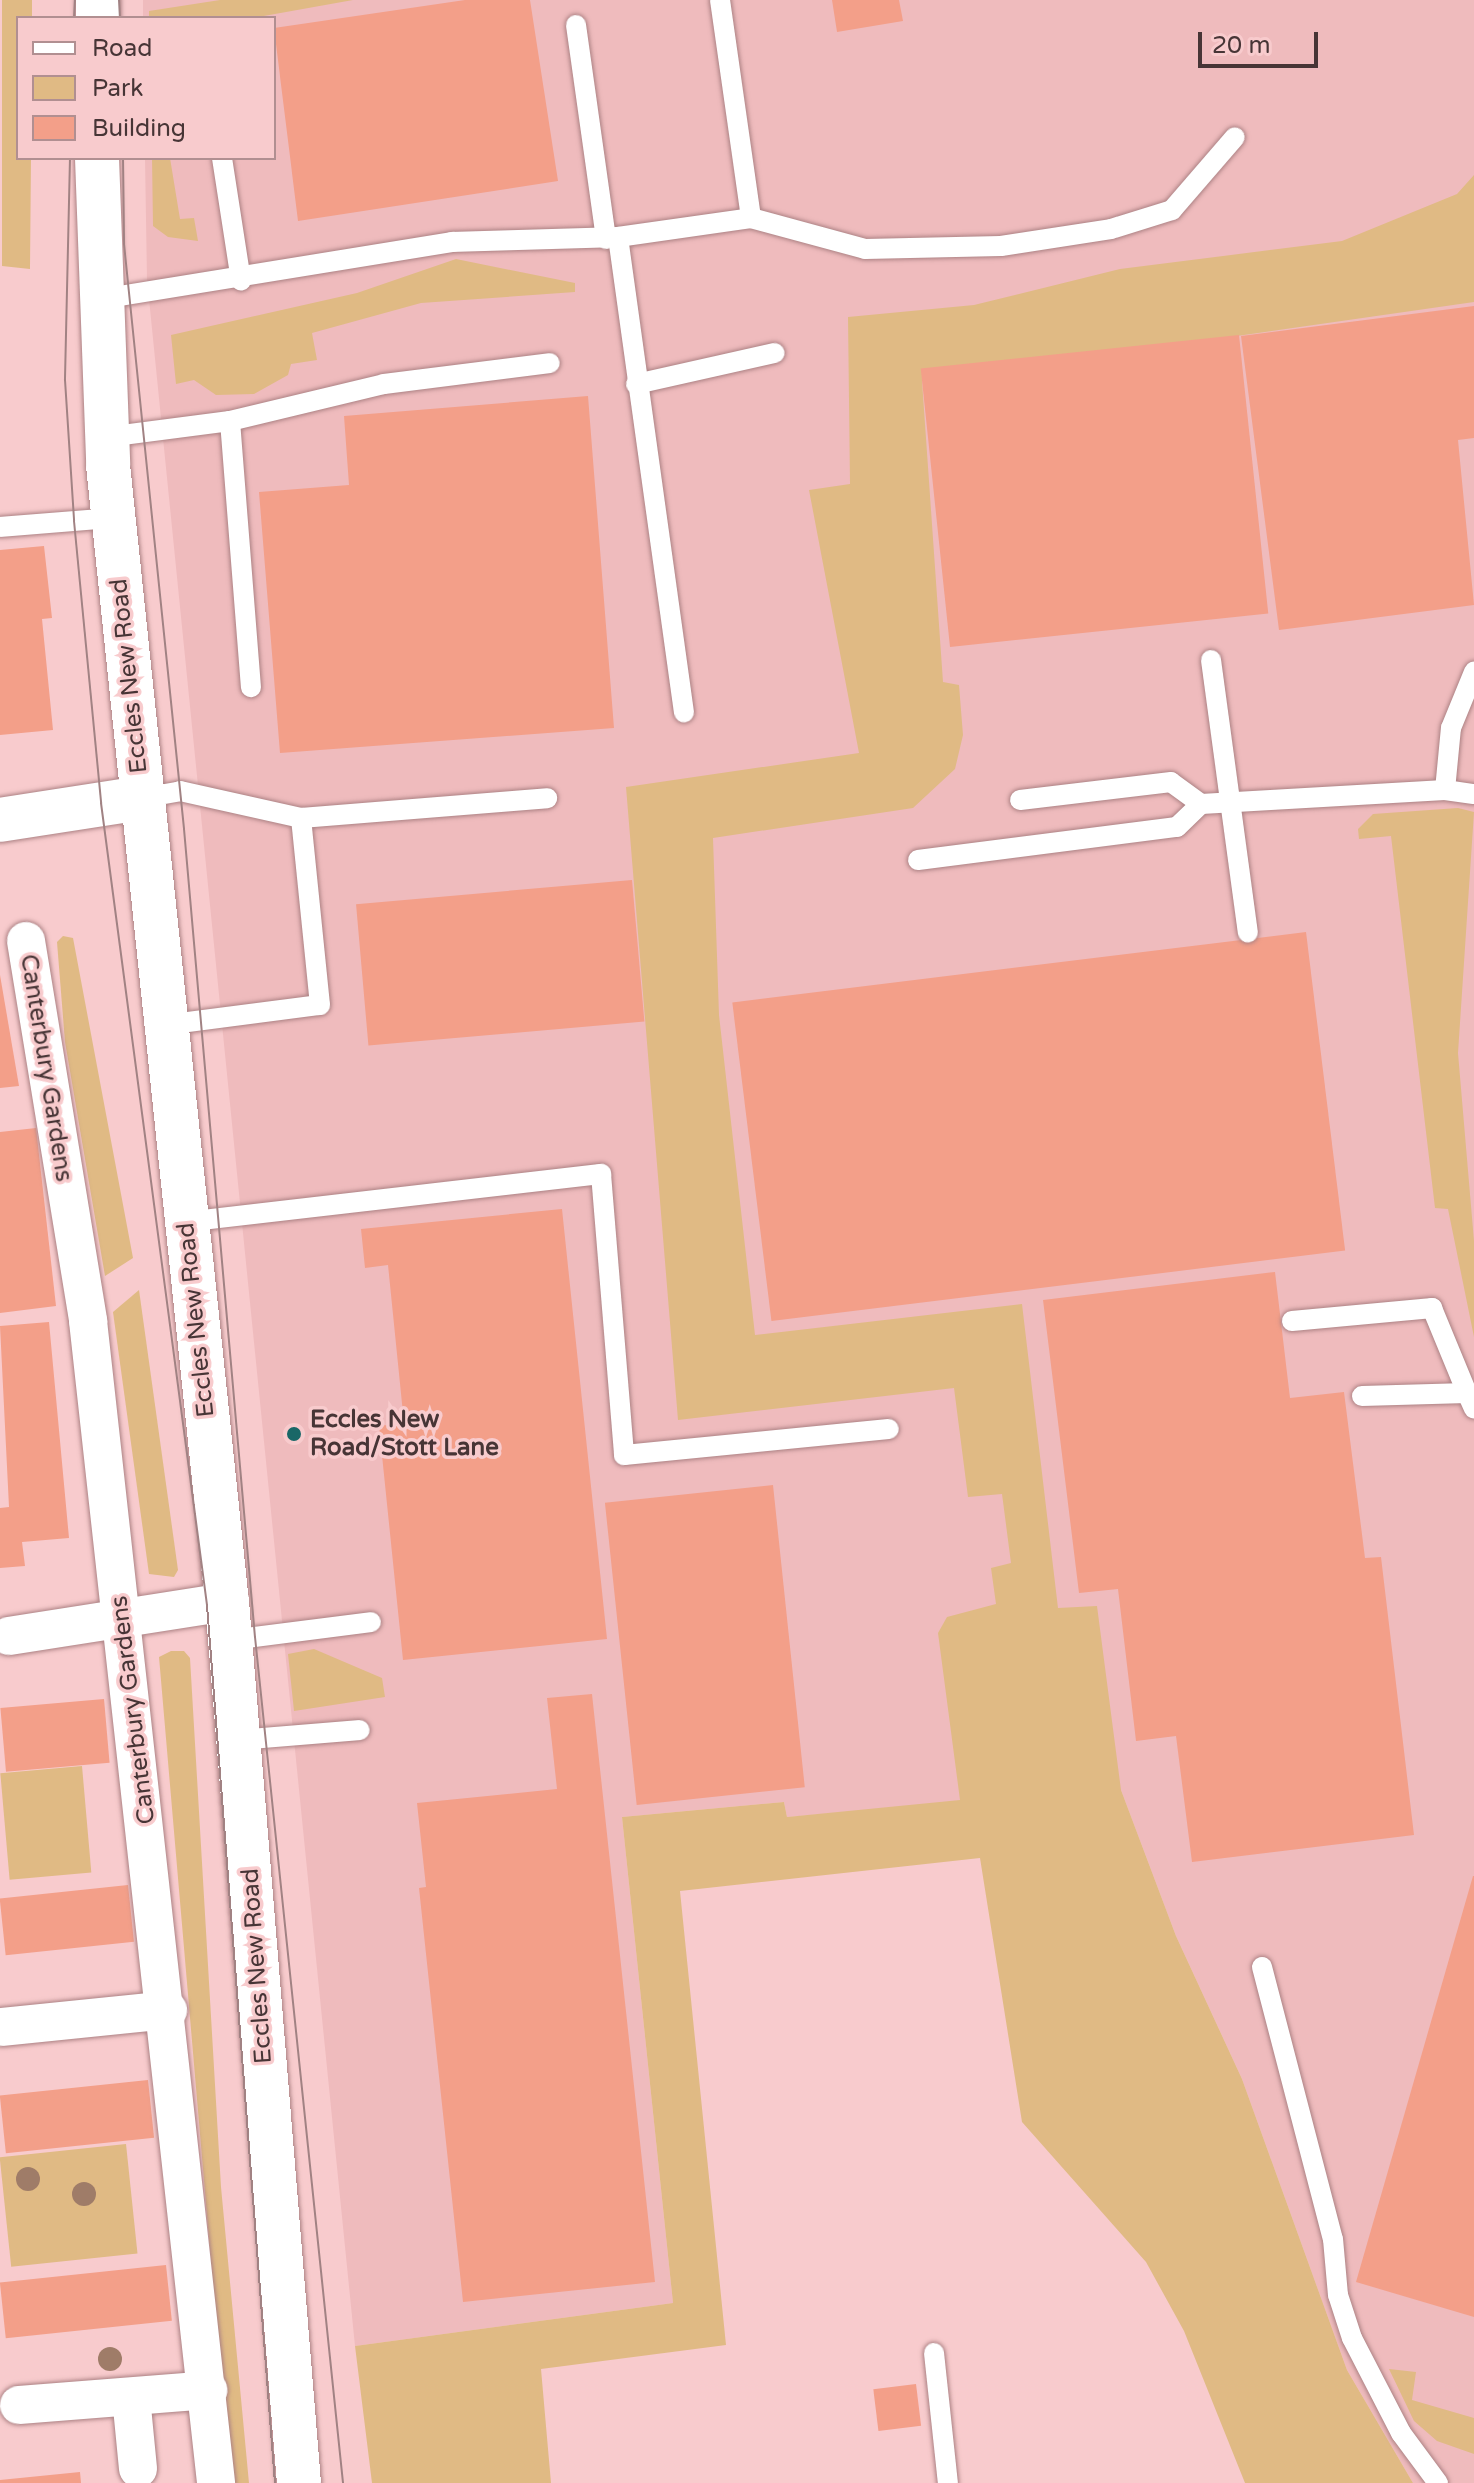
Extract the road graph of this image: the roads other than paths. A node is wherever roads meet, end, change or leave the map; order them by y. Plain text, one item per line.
1 (720, 0) edge
2 (576, 25) dead end
3 (1235, 137) dead end
4 (97, 160) edge
5 (222, 160) edge
6 (751, 218) junction
7 (612, 238) junction
8 (241, 281) junction
9 (101, 299) junction
10 (775, 353) dead end
11 (550, 363) dead end
12 (636, 384) junction
13 (230, 421) junction
14 (107, 437) junction
15 (113, 518) junction
16 (0, 527) edge
17 (1211, 660) dead end
18 (1474, 672) edge
19 (251, 687) dead end
20 (684, 712) dead end
21 (1445, 790) junction
22 (1474, 794) edge
23 (142, 798) junction
24 (547, 798) dead end
25 (1231, 799) junction
26 (1020, 800) dead end
27 (1201, 804) junction
28 (301, 818) junction
29 (0, 820) edge
30 (918, 860) dead end
31 (1248, 933) dead end
32 (26, 941) dead end
33 (165, 1025) junction
34 (185, 1222) junction
35 (1292, 1321) dead end
36 (1362, 1396) dead end
37 (1471, 1401) edge
38 (889, 1429) dead end
39 (123, 1620) junction
40 (229, 1621) junction
41 (371, 1622) dead end
42 (9, 1636) dead end
43 (360, 1730) dead end
44 (239, 1740) junction
45 (1262, 1967) dead end
46 (168, 2010) junction
47 (2, 2027) dead end
48 (934, 2353) dead end
49 (208, 2390) junction
50 (131, 2397) junction
51 (19, 2405) dead end
52 (138, 2469) dead end
53 (216, 2483) edge
54 (299, 2483) edge
55 (948, 2483) edge
56 (1438, 2483) edge

1 - 6 lane
2 - 7 lane
3 - 6 lane
4 - 9 main road, Eccles New Road
5 - 8 lane
6 - 7 lane
7 - 8 lane
7 - 12 lane
8 - 9 lane
9 - 14 main road, Eccles New Road
10 - 12 lane
11 - 13 lane
12 - 20 lane
13 - 14 lane
13 - 19 lane
14 - 15 main road, Eccles New Road
15 - 16 lane
15 - 23 main road, Eccles New Road
17 - 25 lane
18 - 21 lane
21 - 22 lane
21 - 25 lane
23 - 28 lane
23 - 29 main road
23 - 33 main road, Eccles New Road
24 - 28 lane
25 - 27 lane
25 - 31 lane
26 - 27 lane
27 - 30 lane
28 - 33 lane
32 - 39 street, Canterbury Gardens
33 - 34 main road, Eccles New Road
34 - 38 lane
34 - 40 main road, Eccles New Road
35 - 37 lane
36 - 37 lane
39 - 40 street
39 - 42 street
39 - 46 street, Canterbury Gardens
40 - 41 lane
40 - 44 main road, Eccles New Road
43 - 44 lane
44 - 54 main road, Eccles New Road
45 - 56 lane
46 - 47 street
46 - 49 street, Canterbury Gardens
48 - 55 lane
49 - 50 street
49 - 53 street, Canterbury Gardens
50 - 51 street
50 - 52 street

